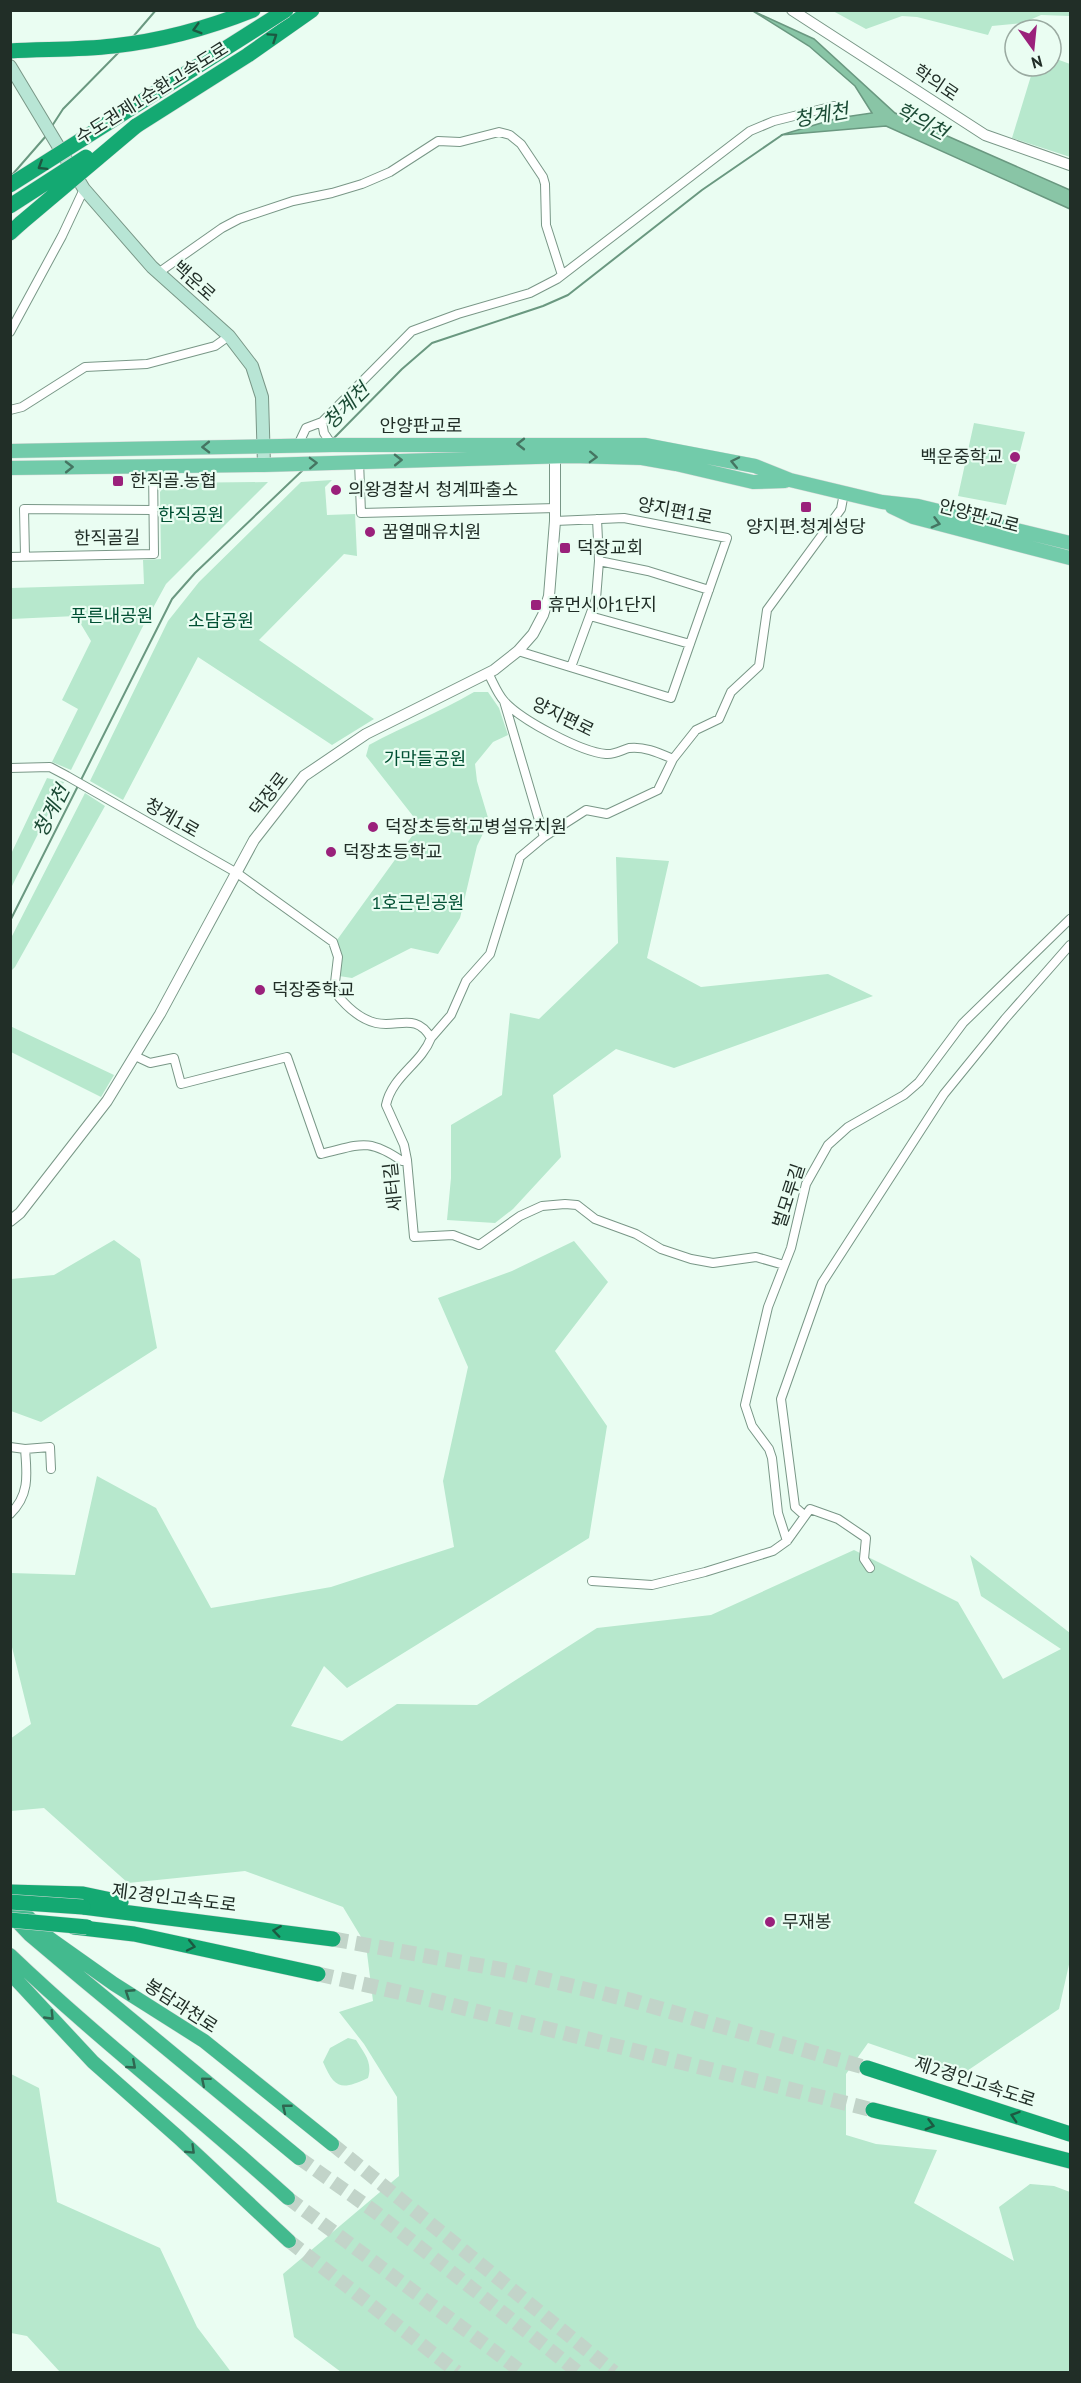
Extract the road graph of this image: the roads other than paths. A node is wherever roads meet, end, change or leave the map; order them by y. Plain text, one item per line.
1 (253, 10) edge
2 (286, 10) edge
3 (312, 10) edge
4 (792, 10) edge
5 (14, 50) edge
6 (10, 66) edge
7 (834, 106) dead end
8 (136, 126) junction
9 (1071, 165) edge
10 (10, 185) edge
11 (84, 189) junction
12 (10, 206) edge
13 (10, 233) edge
14 (158, 273) junction
15 (562, 276) junction
16 (10, 332) edge
17 (229, 336) junction
18 (10, 410) edge
19 (321, 423) junction
20 (328, 439) junction
21 (300, 445) junction
22 (264, 446) junction
23 (10, 451) edge
24 (555, 451) junction
25 (359, 461) junction
26 (264, 465) junction
27 (153, 466) junction
28 (10, 468) edge
29 (844, 493) junction
30 (882, 502) junction
31 (556, 508) junction
32 (153, 510) junction
33 (597, 519) junction
34 (555, 521) junction
35 (1071, 543) edge
36 (10, 556) edge
37 (25, 556) junction
38 (1071, 558) edge
39 (599, 561) junction
40 (709, 590) junction
41 (590, 616) junction
42 (690, 644) junction
43 (518, 651) junction
44 (571, 668) junction
45 (488, 673) junction
46 (503, 700) junction
47 (673, 759) junction
48 (10, 768) edge
49 (544, 837) junction
50 (237, 873) junction
51 (1071, 919) edge
52 (1071, 945) edge
53 (431, 1038) junction
54 (135, 1056) junction
55 (407, 1160) junction
56 (10, 1221) edge
57 (784, 1264) junction
58 (10, 1447) edge
59 (25, 1449) junction
60 (51, 1469) dead end
61 (10, 1514) edge
62 (804, 1515) junction
63 (788, 1541) junction
64 (870, 1568) dead end
65 (592, 1581) dead end
66 (10, 1892) edge
67 (10, 1900) edge
68 (83, 1901) junction
69 (10, 1914) edge
70 (10, 1920) edge
71 (10, 1926) edge
72 (87, 1927) junction
73 (333, 1939) tunnel mouth
74 (10, 1955) edge
75 (10, 1973) edge
76 (318, 1974) tunnel mouth
77 (867, 2068) tunnel mouth
78 (873, 2110) tunnel mouth
79 (1071, 2134) edge
80 (332, 2144) tunnel mouth
81 (299, 2158) tunnel mouth
82 (1071, 2161) edge
83 (288, 2198) tunnel mouth
84 (289, 2241) tunnel mouth

1 -> 5 highway
2 -> 10 highway, 수도권제1순환고속도로, bridge
8 -> 3 highway, 수도권제1순환고속도로
4 - 9 street, 학의로
6 - 11 main road, 백운로
7 - 15 street
8 - 12 highway, 수도권제1순환고속도로, bridge
8 - 13 highway, bridge
11 - 14 main road, 백운로
11 - 16 street
14 - 15 street
14 - 17 main road, 백운로
15 - 19 street
17 - 18 street
17 - 22 main road, 백운로
19 - 20 street
19 - 21 street
20 - 21 main road, 안양판교로
24 -> 20 main road, 안양판교로
21 - 22 main road, 안양판교로
22 -> 23 main road, 안양판교로
22 - 26 main road, 백운로
25 -> 24 main road, 안양판교로
24 - 29 main road, 안양판교로
24 - 31 street, 덕장로
26 -> 25 main road, 안양판교로
25 - 31 street
26 - 27 main road, 안양판교로
28 -> 27 main road, 안양판교로
27 - 32 street, 한직골길
29 - 30 main road, 안양판교로
29 - 47 street
30 - 35 main road, 안양판교로
30 -> 38 main road, 안양판교로
31 - 34 street, 덕장로
32 - 37 street, 한직골길
32 - 37 street
33 - 34 street, 양지편1로
33 - 39 street
33 - 40 street, 양지편1로
34 - 43 street, 덕장로
36 - 37 street, 한직골길
39 - 40 street
39 - 41 street
40 - 42 street, 양지편1로
41 - 42 street
41 - 44 street
42 - 44 street, 양지편1로
43 - 44 street, 양지편1로
43 - 45 street, 덕장로
45 - 46 street, 양지편로
45 - 50 street, 덕장로
46 - 47 street, 양지편로
46 - 49 street
47 - 49 street, 새터길
48 - 50 street, 청계1로
49 - 53 street, 새터길
50 - 53 street
50 - 54 street, 덕장로
51 - 57 street, 벌모루길
52 - 62 street
53 - 55 street, 새터길
54 - 55 street
54 - 56 street, 덕장로
55 - 57 street, 새터길
57 - 63 street, 벌모루길
58 - 59 street
59 - 60 street
59 - 61 street
62 - 63 street
62 - 64 street
63 - 65 street
66 - 68 highway
67 - 68 highway, 제2경인고속도로, bridge
80 -> 67 highway, 봉담과천로
73 -> 68 highway, 제2경인고속도로
81 -> 69 highway, 봉담과천로
70 - 72 highway, bridge
71 - 72 highway, bridge
72 -> 76 highway
74 -> 83 highway
75 -> 84 highway
79 -> 77 highway, 제2경인고속도로
78 -> 82 highway

